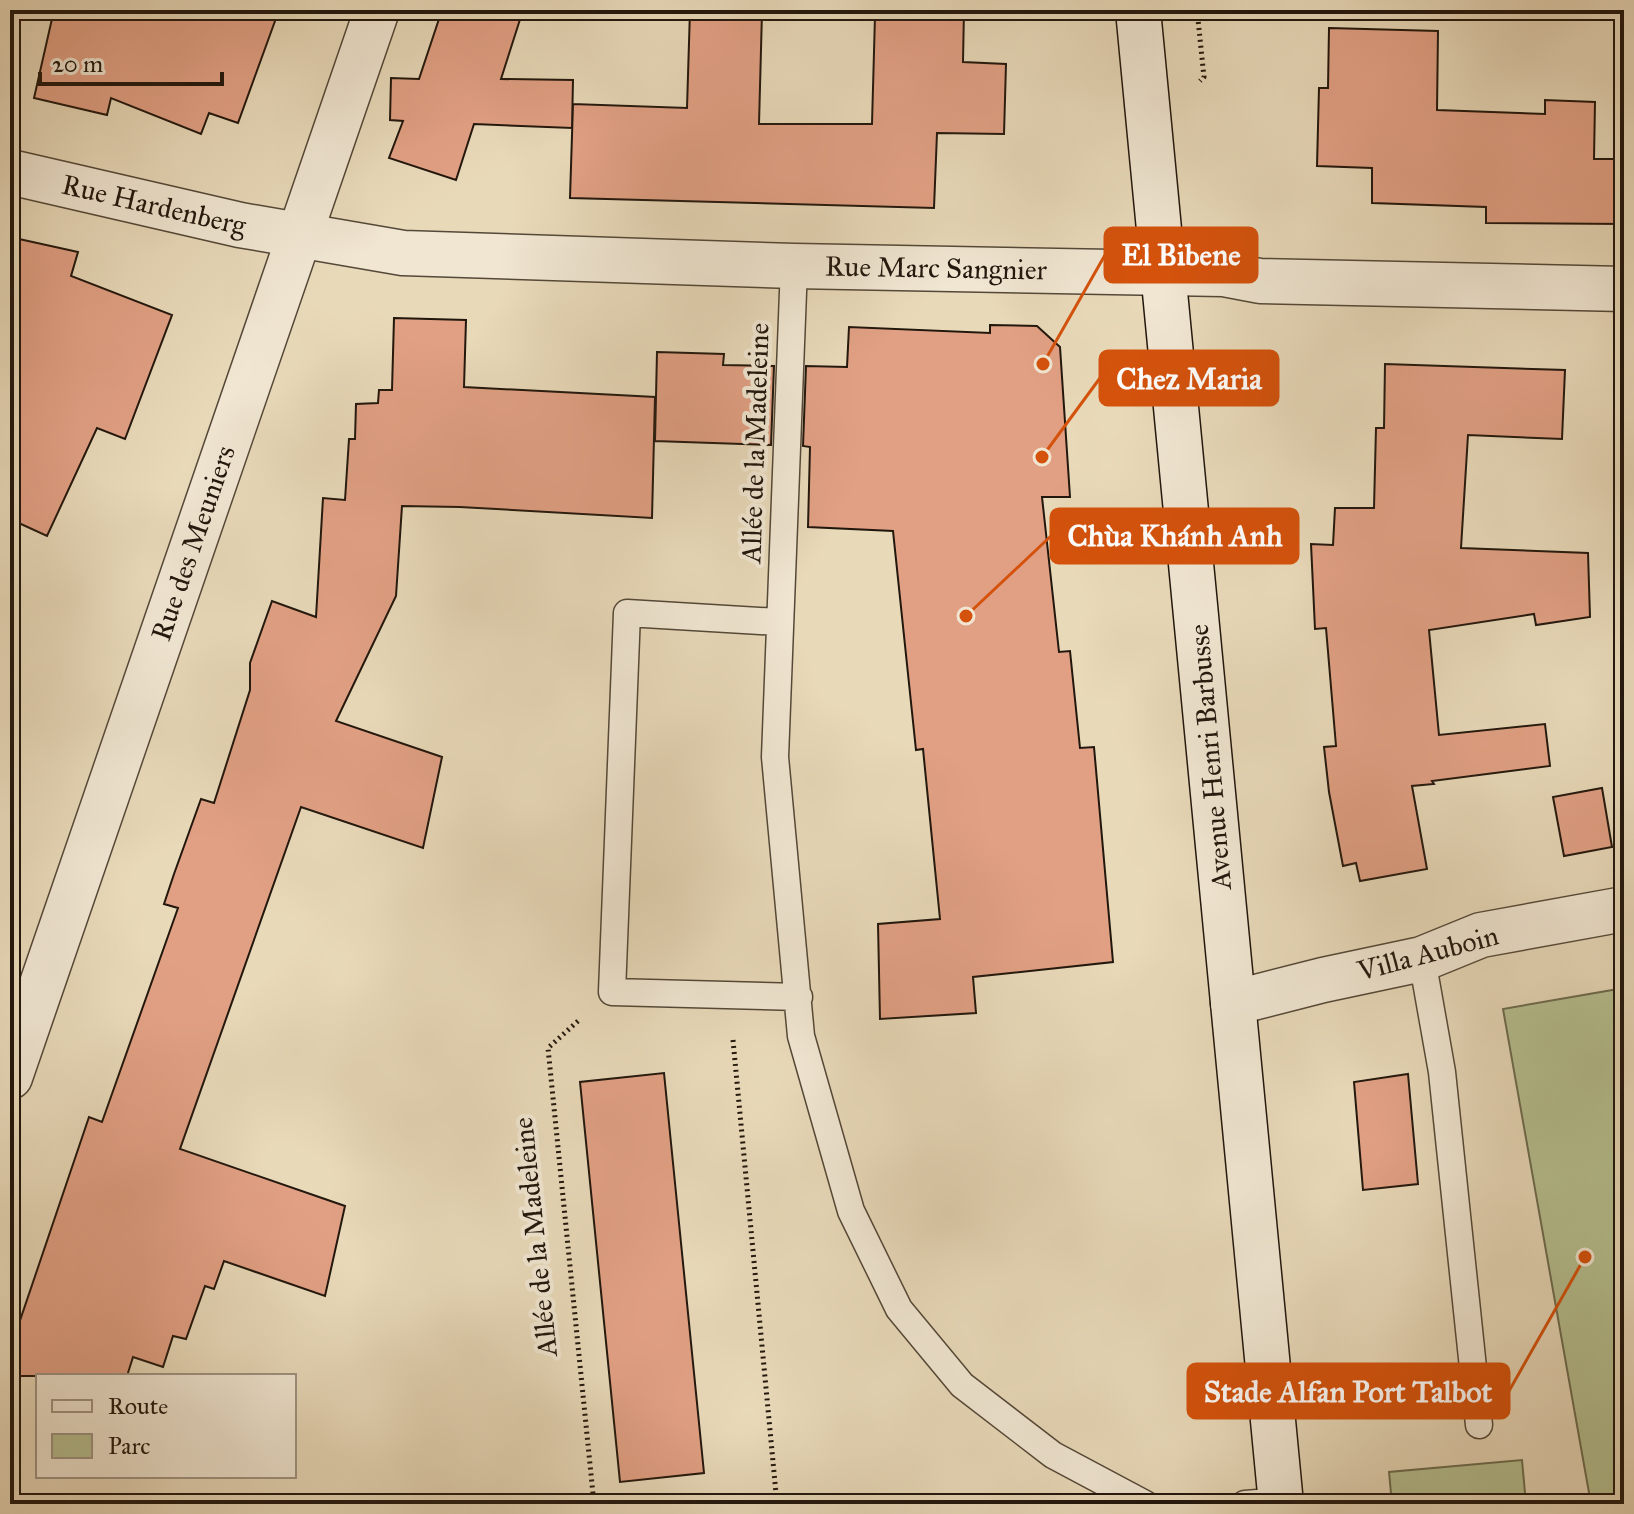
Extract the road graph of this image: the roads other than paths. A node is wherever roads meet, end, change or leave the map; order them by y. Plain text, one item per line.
1 (377, 10) edge
2 (1138, 10) edge
3 (10, 172) edge
4 (297, 236) junction
5 (794, 266) junction
6 (1163, 273) junction
7 (1624, 289) edge
8 (778, 622) junction
9 (1624, 909) edge
10 (1422, 959) junction
11 (799, 997) junction
12 (1233, 1003) junction
13 (10, 1077) edge
14 (1479, 1425) dead end
15 (1269, 1503) edge
16 (1145, 1504) edge

1 - 4 street, Rue des Meuniers
2 - 6 street, Avenue Henri Barbusse
3 - 4 street, Rue Hardenberg
4 - 5 street, Rue Marc Sangnier
4 - 13 street, Rue des Meuniers
5 - 6 street, Rue Marc Sangnier
5 - 8 lane, Allée de la Madeleine
6 - 7 street, Rue Marc Sangnier
6 - 12 street, Avenue Henri Barbusse
8 - 11 lane, Allée de la Madeleine
8 - 11 lane
9 - 10 street, Villa Auboin
10 - 12 street, Villa Auboin
10 - 14 lane
11 - 16 lane, Allée de la Madeleine
12 - 15 street, Avenue Henri Barbusse

